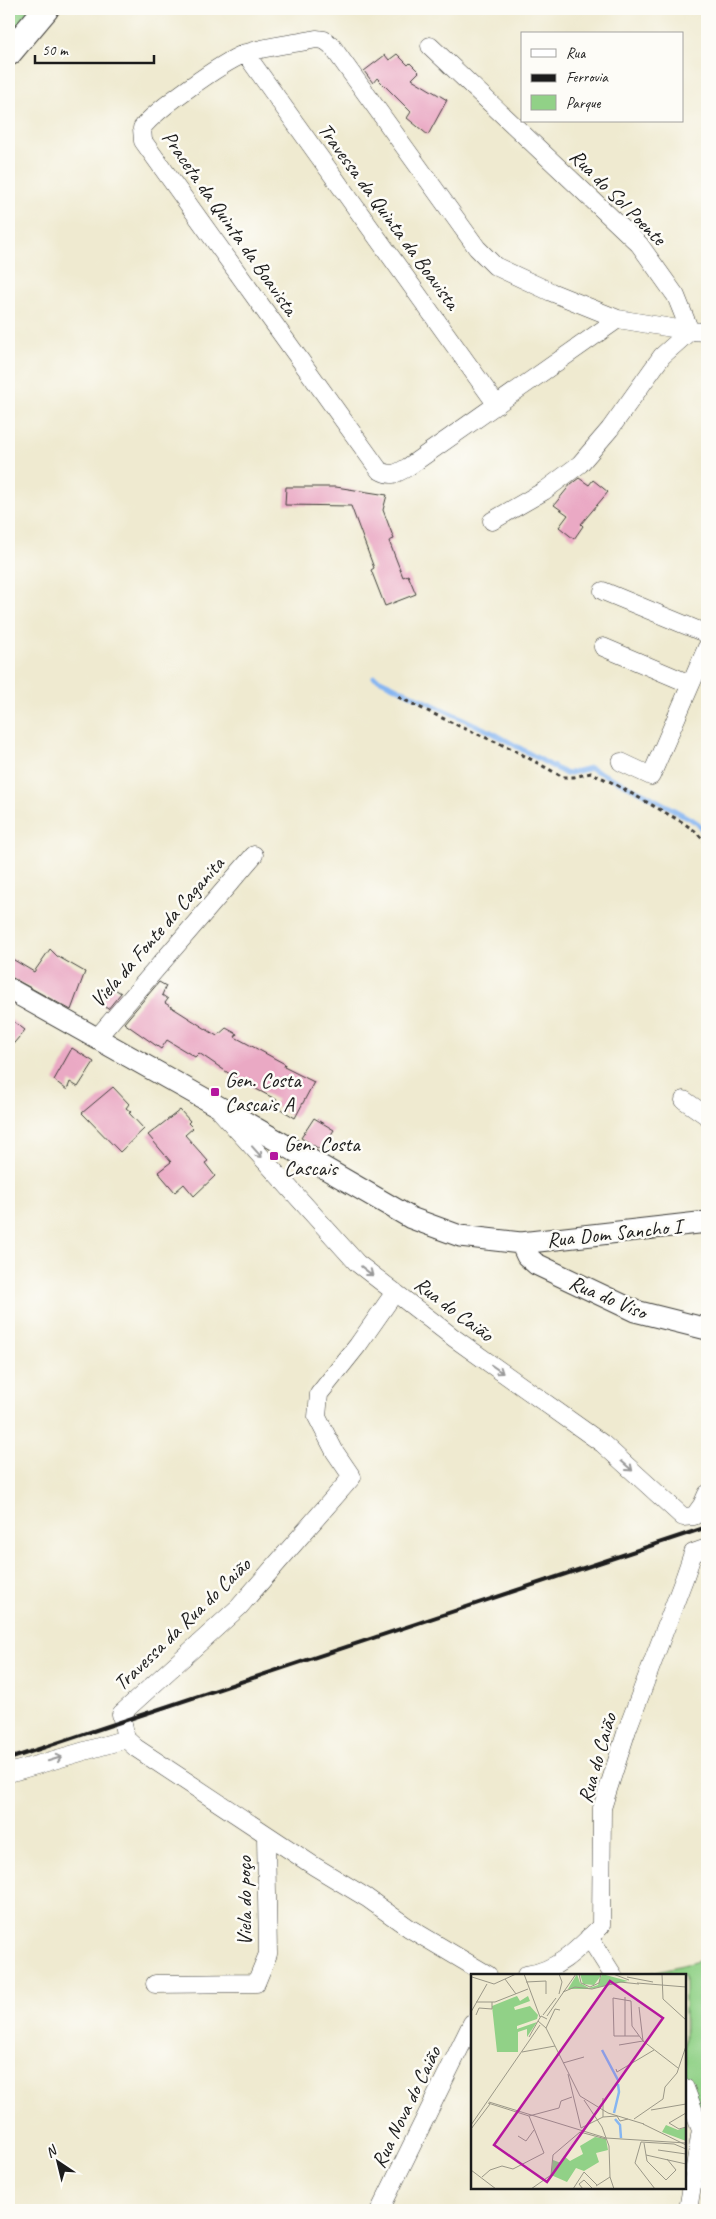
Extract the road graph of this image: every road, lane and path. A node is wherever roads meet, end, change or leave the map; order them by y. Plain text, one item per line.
1 (46, 9) edge
2 (430, 46) dead end
3 (9, 53) edge
4 (245, 53) junction
5 (618, 319) junction
6 (699, 331) edge
7 (497, 405) junction
8 (492, 521) dead end
9 (603, 591) dead end
10 (707, 634) edge
11 (603, 647) dead end
12 (707, 647) edge
13 (690, 684) junction
14 (398, 697) dead end
15 (621, 762) dead end
16 (707, 844) edge
17 (254, 855) dead end
18 (9, 989) edge
19 (96, 1038) junction
20 (684, 1100) dead end
21 (212, 1103) junction
22 (707, 1116) edge
23 (707, 1222) edge
24 (521, 1243) junction
25 (395, 1292) junction
26 (707, 1329) edge
27 (707, 1494) edge
28 (700, 1551) edge
29 (126, 1739) junction
30 (9, 1773) edge
31 (266, 1835) junction
32 (589, 1937) junction
33 (486, 1974) edge
34 (535, 1974) edge
35 (612, 1974) edge
36 (154, 1984) dead end
37 (471, 2025) edge
38 (686, 2091) edge
39 (380, 2210) edge
40 (688, 2210) edge

1 - 3 highway
2 - 6 street, Rua do Sol Poente
4 - 5 street, Praceta da Quinta da Boavista
4 - 7 street, Travessa da Quinta da Boavista
4 - 7 street, Praceta da Quinta da Boavista
5 - 6 street, Praceta da Quinta da Boavista
5 - 7 street, Praceta da Quinta da Boavista
6 - 8 street
9 - 10 street
11 - 13 street
12 - 13 street
13 - 15 street
14 - 16 path
17 - 19 street, Viela da Fonte da Caganita
18 - 19 main road, Rua Dom Sancho I
19 - 21 main road, Rua Dom Sancho I
20 - 22 street
21 - 24 main road, Rua Dom Sancho I
21 -> 25 street, Rua do Caião
23 - 24 main road, Rua Dom Sancho I
24 - 26 main road, Rua do Viso
25 -> 27 street, Rua do Caião
25 - 29 street, Travessa da Rua do Caião
28 - 32 street, Rua do Caião
30 -> 29 street
29 - 31 street
31 - 33 street
31 - 36 street, Viela do poço
32 - 34 street, Rua do Caião
32 - 35 street
37 - 39 street, Rua Nova do Caião
38 - 40 street

